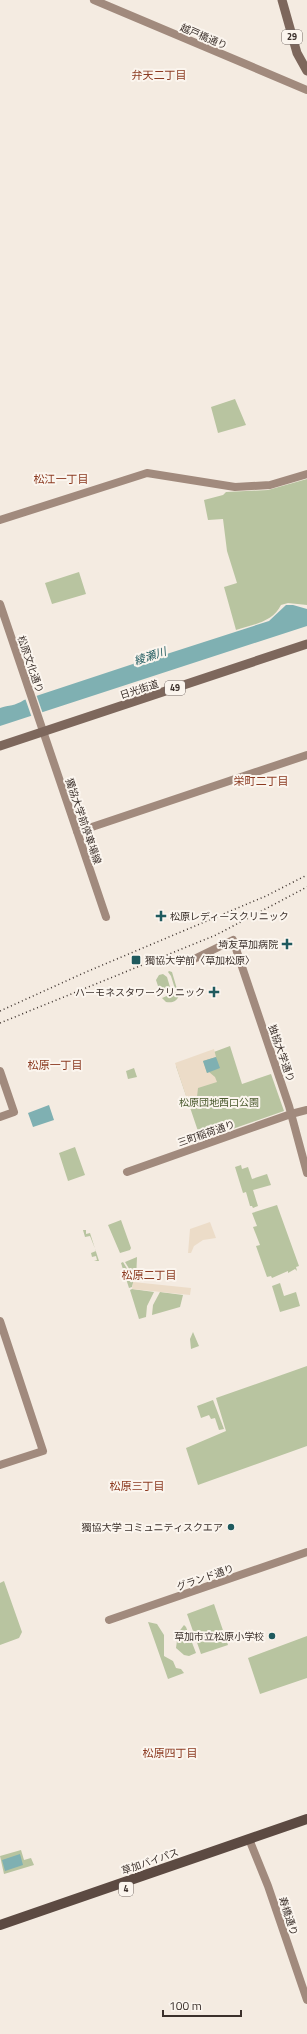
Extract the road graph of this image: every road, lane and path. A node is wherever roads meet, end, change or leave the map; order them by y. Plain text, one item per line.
1 (94, 0) edge
2 (282, 0) edge
3 (307, 71) edge
4 (307, 90) edge
5 (307, 474) edge
6 (0, 520) edge
7 (0, 604) edge
8 (307, 644) edge
9 (43, 731) junction
10 (0, 746) edge
11 (307, 755) edge
12 (77, 832) junction
13 (106, 917) dead end
14 (188, 962) dead end
15 (0, 1071) edge
16 (307, 1110) edge
17 (291, 1114) junction
18 (0, 1117) edge
19 (127, 1172) dead end
20 (307, 1173) edge
21 (0, 1321) edge
22 (0, 1465) edge
23 (307, 1552) edge
24 (108, 1620) dead end
25 (307, 1820) edge
26 (307, 1827) edge
27 (250, 1843) junction
28 (0, 1926) edge
29 (0, 1932) edge
30 (307, 2000) edge

1 - 4 street, 越戸橋通り
2 - 3 main road, 29
5 - 6 street
7 - 9 street, 松原文化通り
8 - 9 main road, 日光街道 / 49
9 - 10 main road, 日光街道 / 49
9 - 12 street, 獨協大学前停車場線
11 - 12 street
12 - 13 street, 獨協大学前停車場線
14 - 17 street, 独協大学通り
15 - 18 street
16 - 17 street, 三町稲荷通り
17 - 19 street, 三町稲荷通り
17 - 20 street, 独協大学通り
21 - 22 street
23 - 24 street, グランド通り
25 - 27 highway, 草加バイパス / 4
26 - 27 highway, 草加バイパス / 4
27 - 28 highway, 草加バイパス / 4
27 - 29 highway, 草加バイパス / 4
27 - 30 street, 寿橋通り

